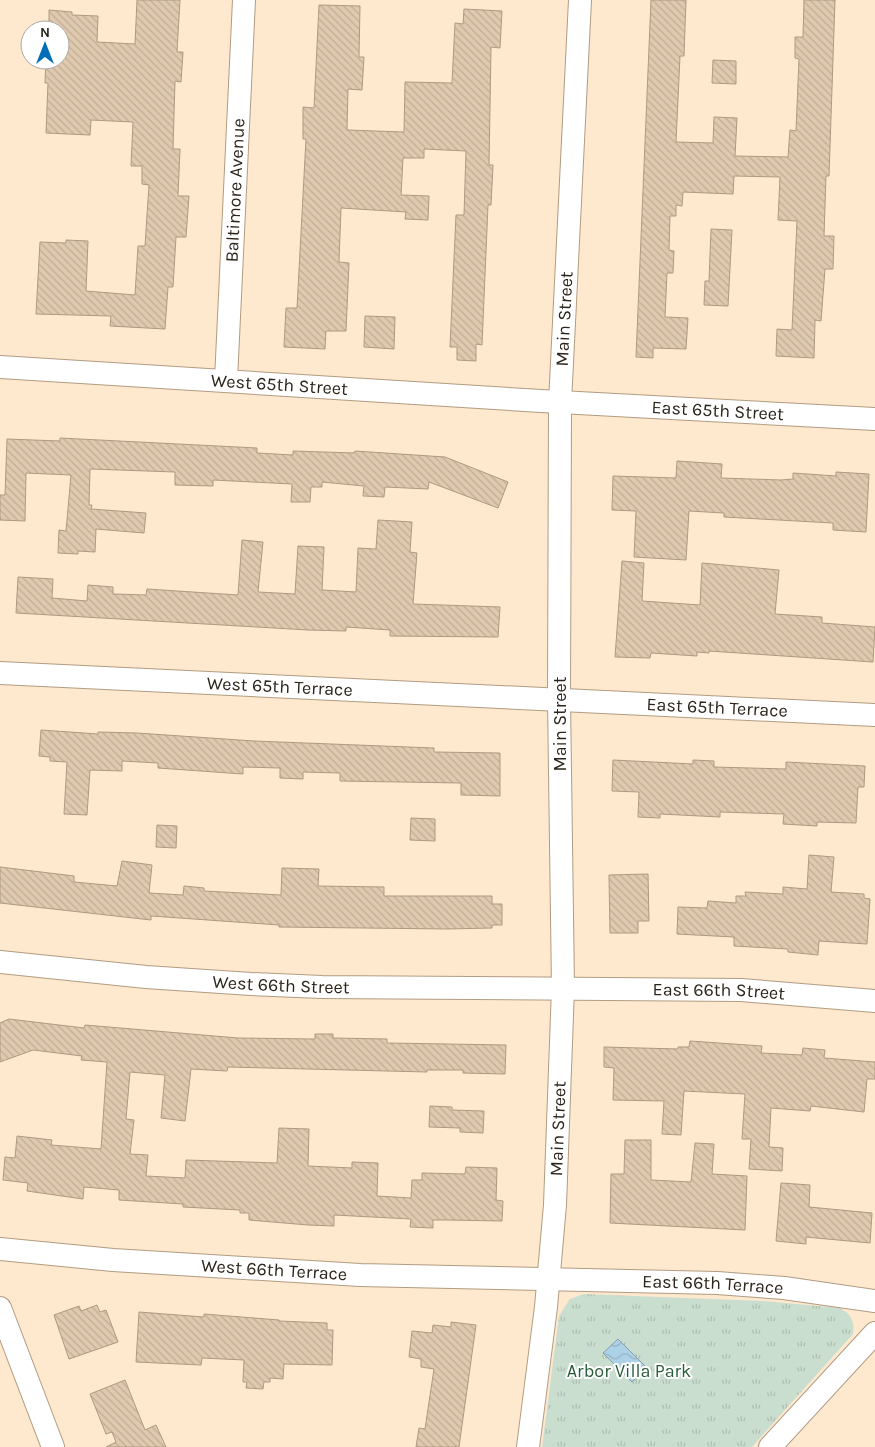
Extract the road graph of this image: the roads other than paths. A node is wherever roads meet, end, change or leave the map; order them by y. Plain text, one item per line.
1 (244, 0) edge
2 (580, 0) edge
3 (0, 367) edge
4 (226, 380) junction
5 (560, 403) junction
6 (875, 419) edge
7 (0, 673) edge
8 (560, 699) junction
9 (875, 715) edge
10 (0, 962) edge
11 (563, 988) junction
12 (875, 1001) edge
13 (0, 1249) edge
14 (549, 1279) junction
15 (875, 1301) edge
16 (0, 1308) edge
17 (875, 1333) edge
18 (53, 1447) edge
19 (528, 1447) edge
20 (770, 1447) edge

1 - 4 street, Baltimore Avenue
2 - 5 street, Main Street
3 - 4 street, West 65th Street
4 - 5 street, West 65th Street
5 - 6 street, East 65th Street
5 - 8 street, Main Street
7 - 8 street, West 65th Terrace
8 - 9 street, East 65th Terrace
8 - 11 street, Main Street
10 - 11 street, West 66th Street
11 - 12 street, East 66th Street
11 - 14 street, Main Street
13 - 14 street, West 66th Terrace
14 - 15 street, East 66th Terrace
14 - 19 street, Main Street
16 - 18 street
17 - 20 street

